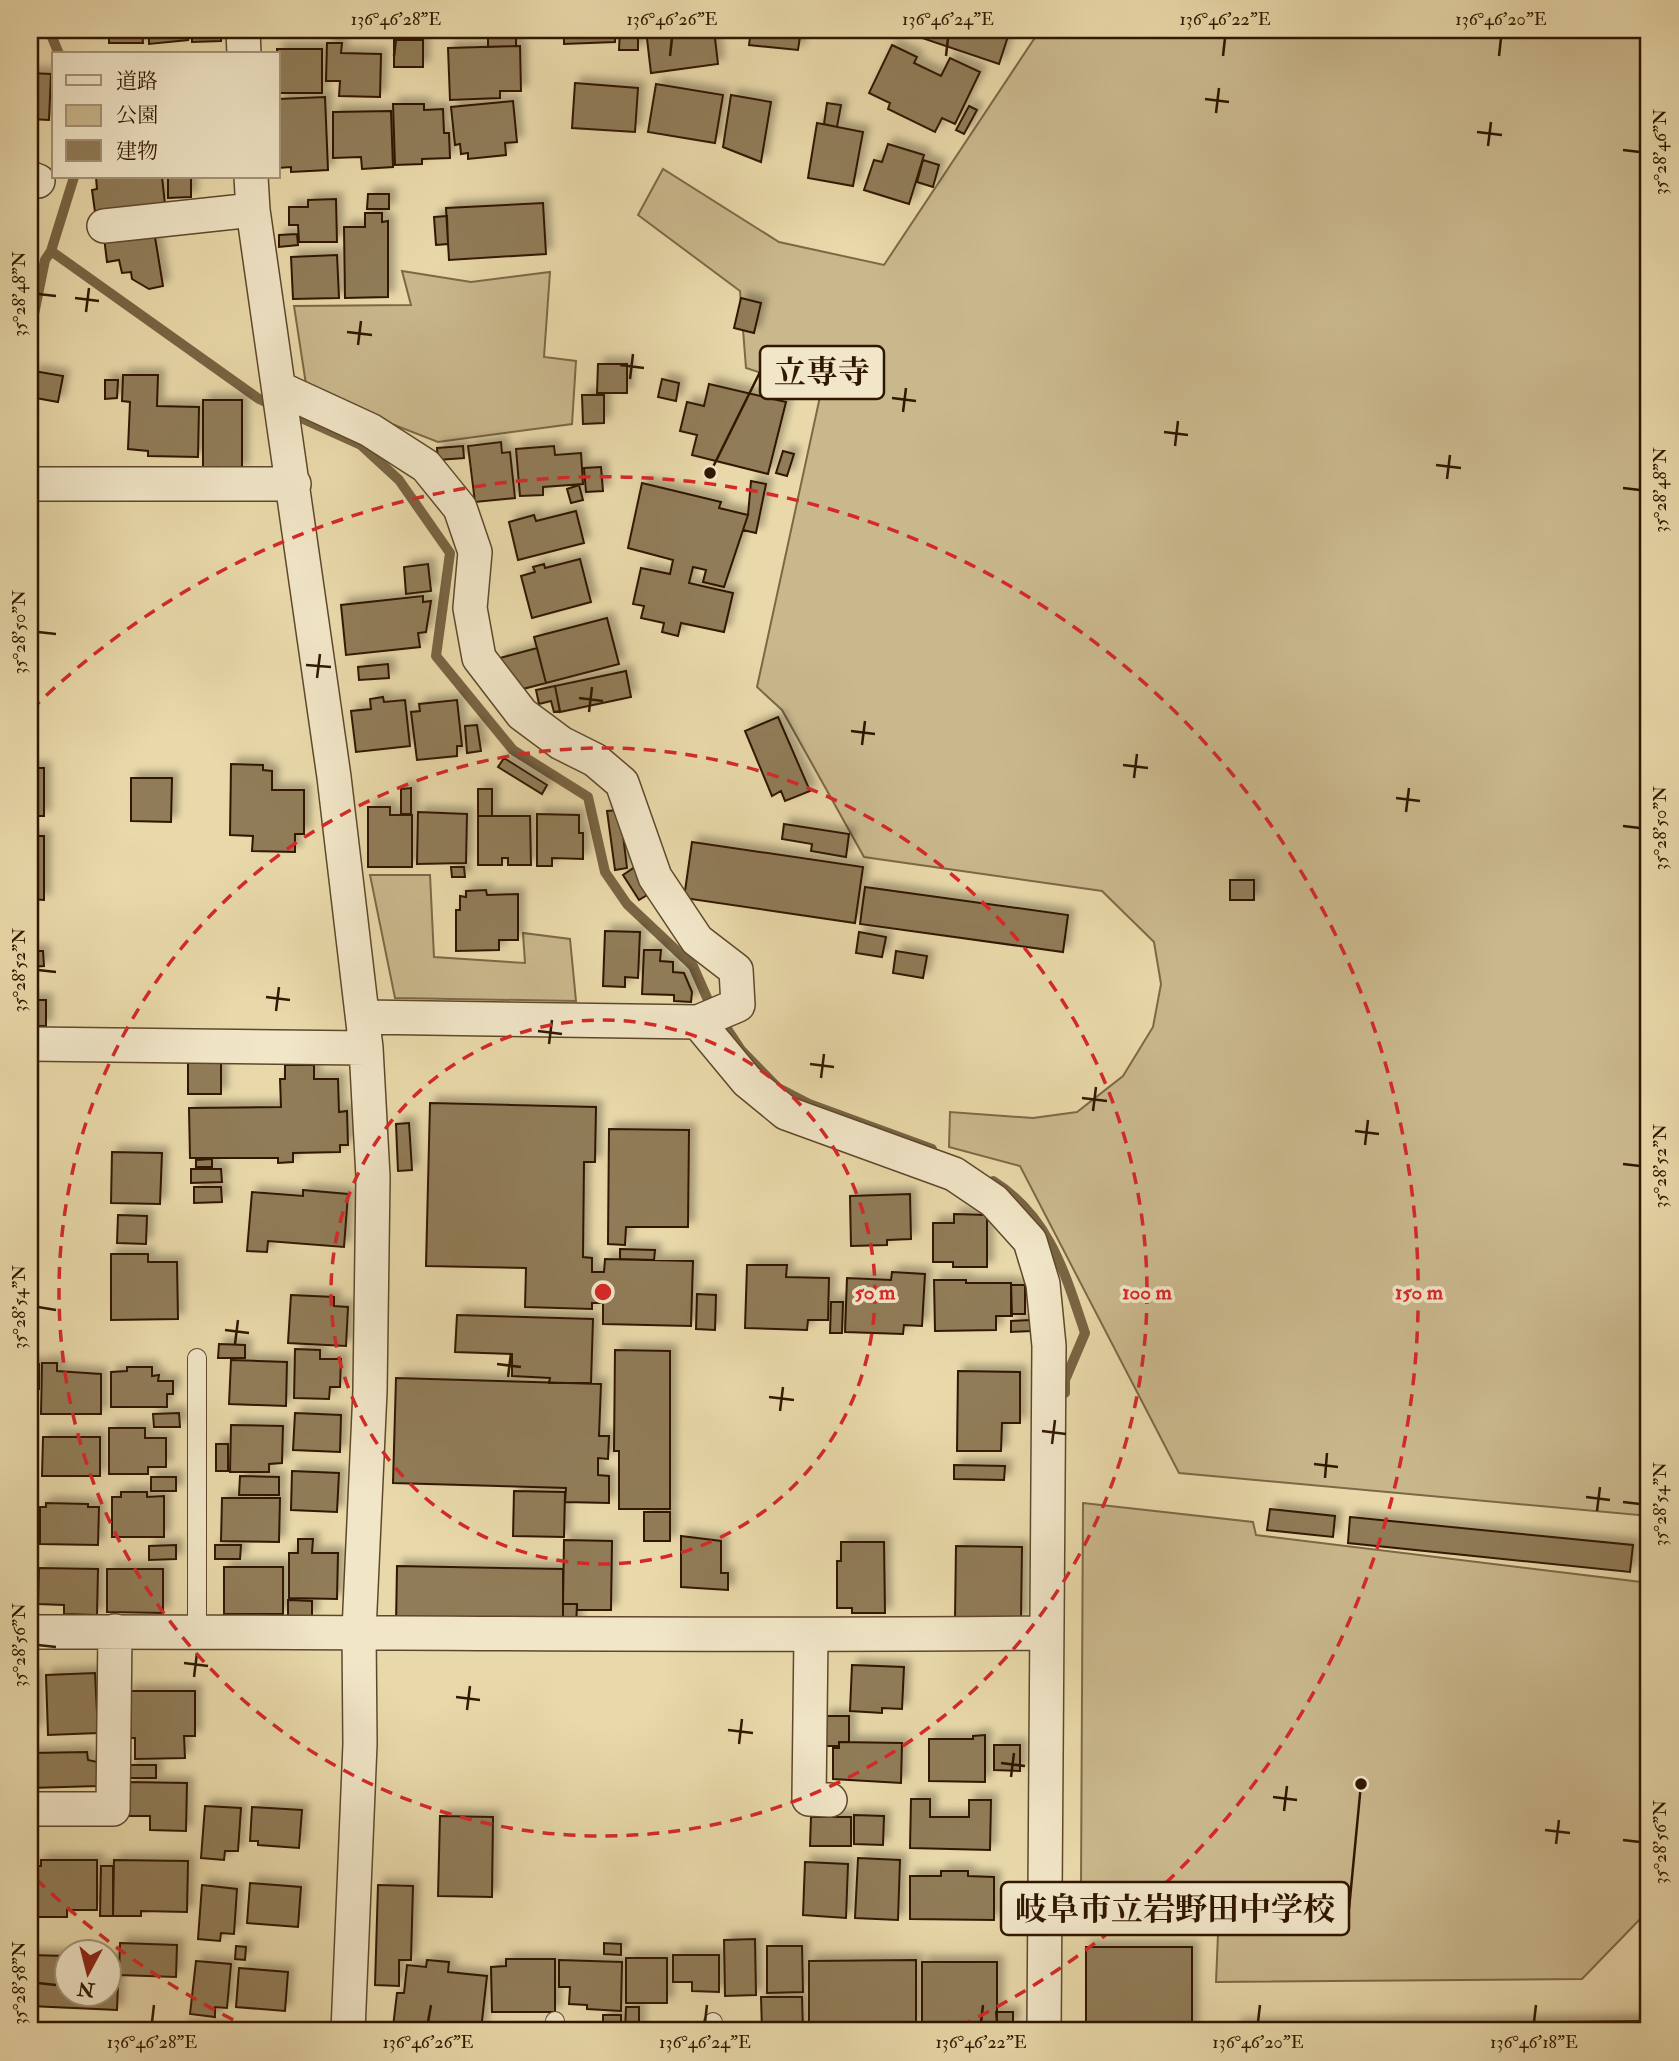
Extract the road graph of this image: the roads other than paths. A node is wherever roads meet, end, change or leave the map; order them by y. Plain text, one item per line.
1 (243, 30) edge
2 (244, 52) edge
3 (251, 178) edge
4 (253, 210) junction
5 (104, 226) dead end
6 (283, 402) junction
7 (30, 484) edge
8 (294, 484) junction
9 (710, 1017) junction
10 (365, 1033) junction
11 (30, 1044) edge
12 (197, 1358) dead end
13 (197, 1631) junction
14 (359, 1631) junction
15 (30, 1632) edge
16 (115, 1632) junction
17 (1046, 1633) junction
18 (811, 1636) junction
19 (830, 1800) dead end
20 (30, 1809) edge
21 (348, 2031) edge
22 (1044, 2031) edge

1 - 2 street
3 - 4 street
4 - 5 street
4 - 6 street
6 - 8 street
6 - 9 street
7 - 8 street
8 - 10 street
9 - 10 street
9 - 17 street
10 - 11 street
10 - 14 street
12 - 13 lane
13 - 14 street
13 - 16 street
14 - 18 street
14 - 21 street
15 - 16 street
16 - 20 street
17 - 18 street
17 - 22 street
18 - 19 street

